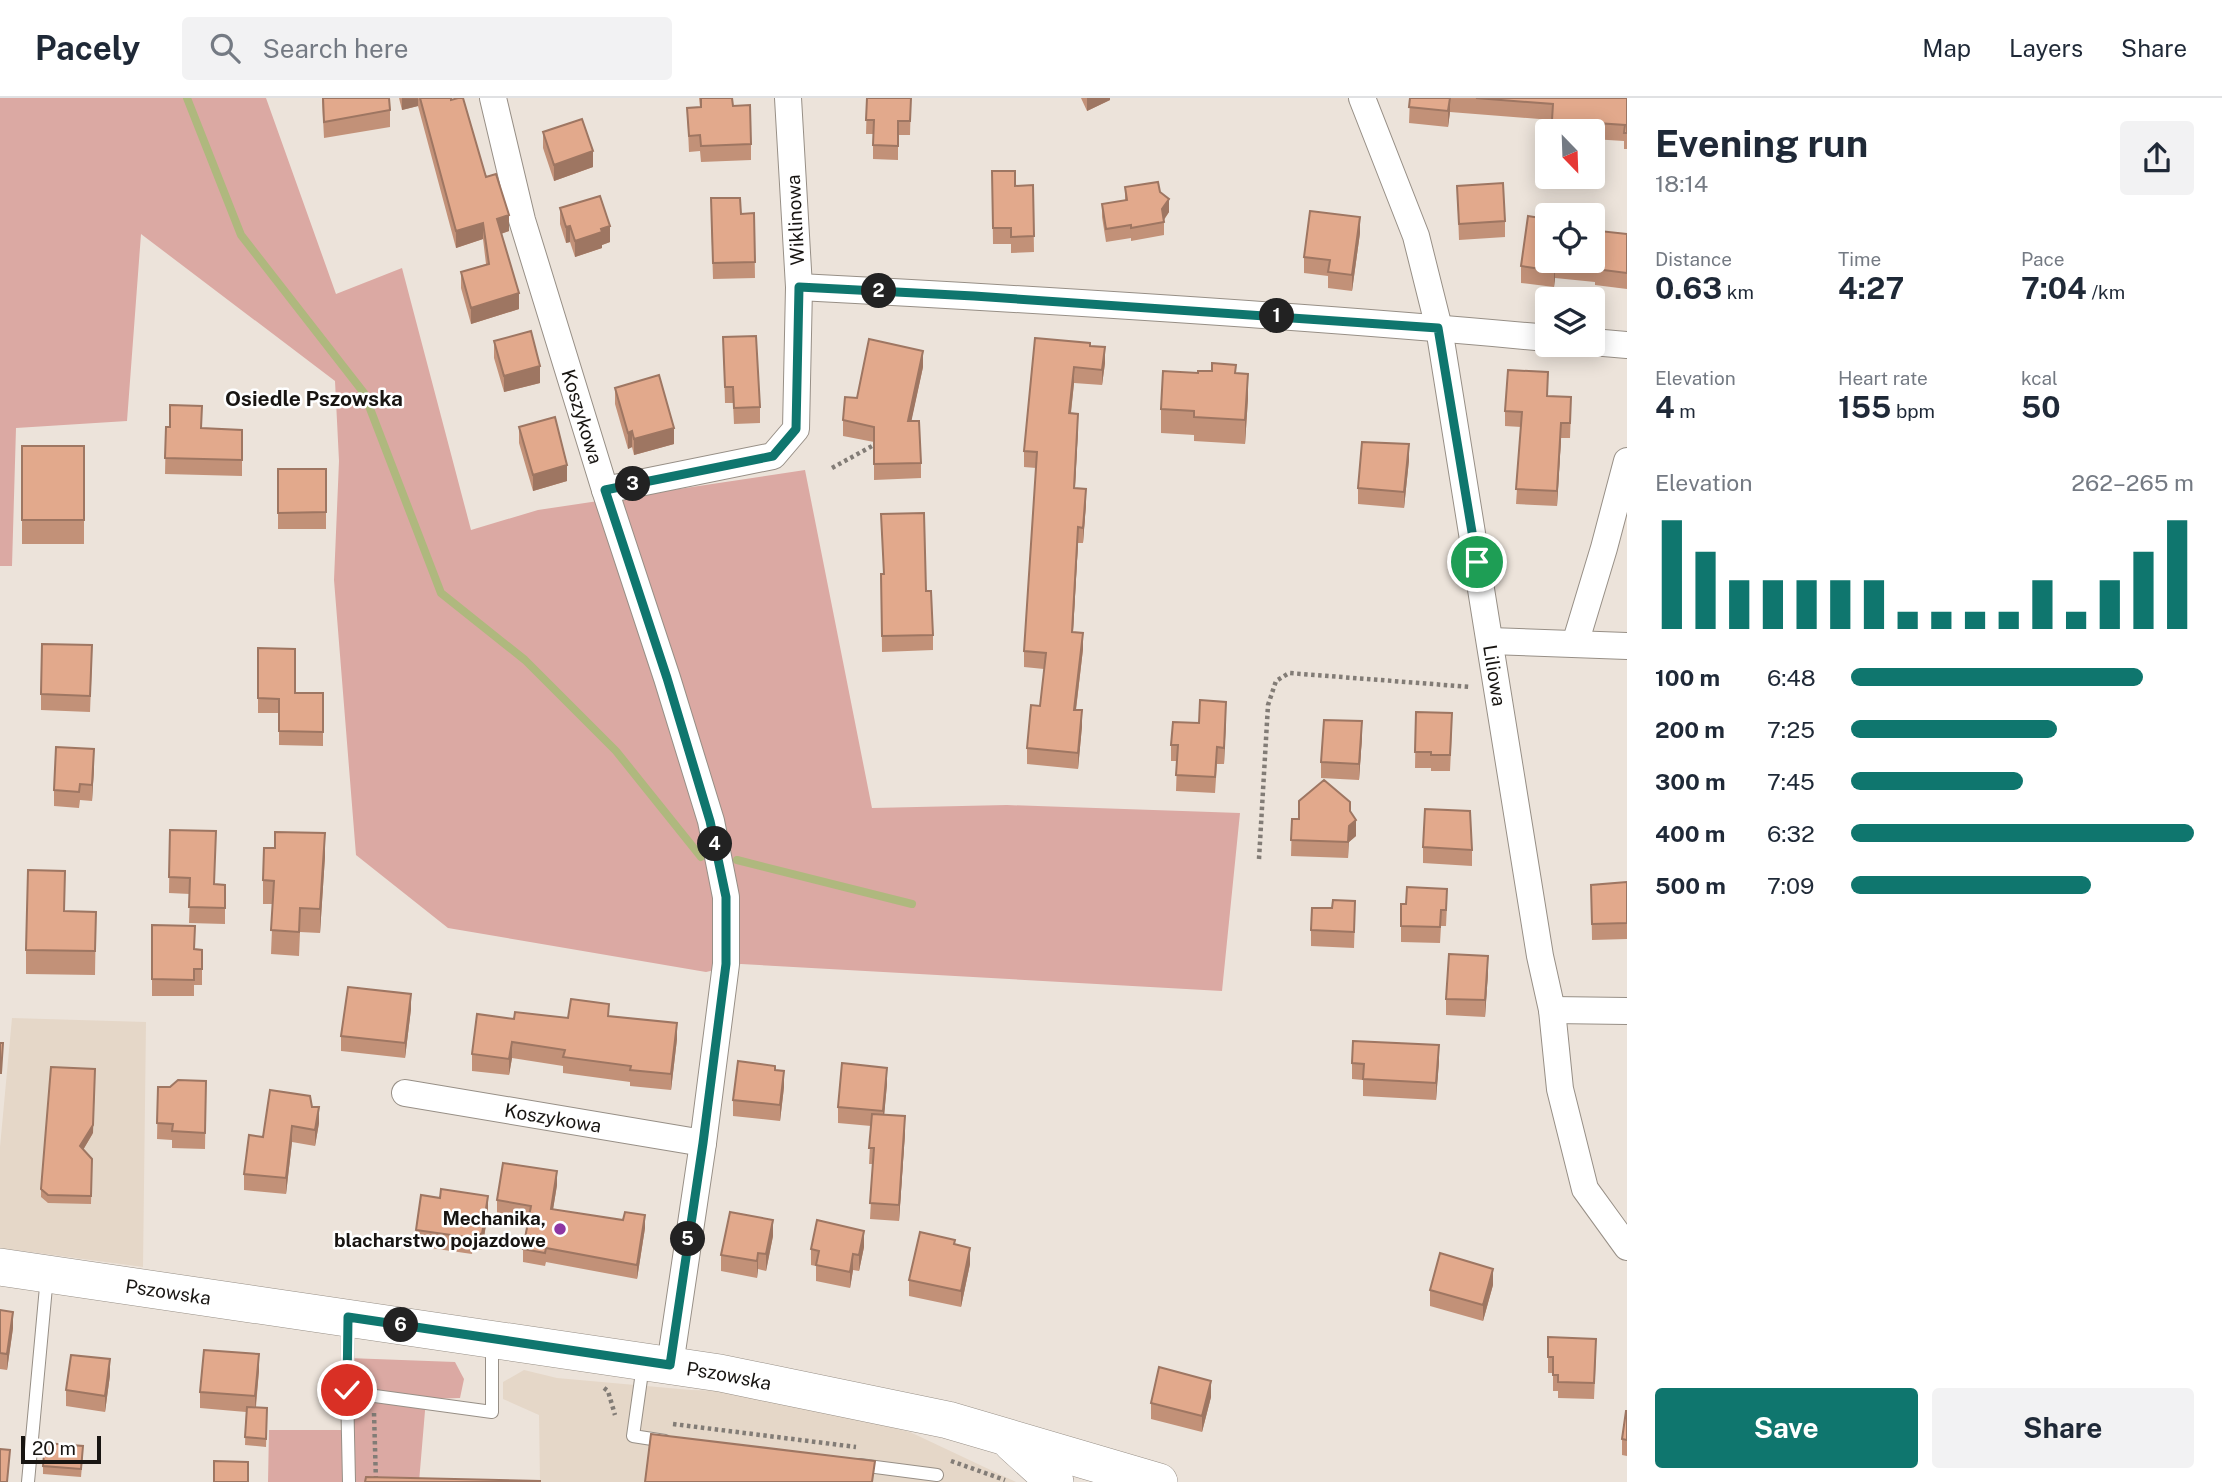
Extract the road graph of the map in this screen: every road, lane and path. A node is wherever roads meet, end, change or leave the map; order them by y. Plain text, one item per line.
1 (493, 98) edge
2 (788, 98) edge
3 (1362, 98) edge
4 (799, 287) junction
5 (1438, 328) junction
6 (1535, 337) edge
7 (1605, 343) edge
8 (1627, 345) edge
9 (874, 445) edge
10 (1627, 461) edge
11 (832, 468) dead end
12 (605, 490) junction
13 (1490, 641) junction
14 (1575, 644) junction
15 (1627, 646) edge
16 (1497, 689) junction
17 (1259, 859) dead end
18 (1552, 1010) junction
19 (1627, 1011) edge
20 (405, 1093) dead end
21 (703, 1143) junction
22 (1627, 1247) edge
23 (0, 1267) edge
24 (47, 1273) junction
25 (348, 1317) junction
26 (493, 1338) junction
27 (657, 1363) junction
28 (602, 1386) dead end
29 (347, 1390) junction
30 (375, 1396) junction
31 (635, 1419) junction
32 (1000, 1433) junction
33 (681, 1444) edge
34 (862, 1447) dead end
35 (939, 1457) dead end
36 (845, 1463) edge
37 (937, 1475) dead end
38 (1132, 1480) edge
39 (28, 1482) edge
40 (349, 1482) edge
41 (376, 1482) edge
42 (1010, 1482) edge
43 (1055, 1482) edge

1 - 12 street, Koszykowa
2 - 4 street, Wiklinowa
3 - 5 street, Liliowa
4 - 5 street
4 - 12 street, Wiklinowa
5 - 6 street
5 - 13 street, Liliowa
7 - 8 street
9 - 11 path
10 - 14 street
12 - 21 street, Koszykowa
13 - 14 street
13 - 16 street, Liliowa
14 - 15 street
16 - 17 path
16 - 18 street, Liliowa
18 - 19 street
18 - 22 street, Liliowa
20 - 21 street, Koszykowa
21 - 27 street, Koszykowa
23 - 24 main road, Pszowska
24 - 25 main road, Pszowska
24 - 39 lane
25 - 26 main road, Pszowska
25 - 29 lane
26 - 27 main road, Pszowska
26 - 30 lane
27 - 31 lane
27 - 32 main road, Pszowska
28 - 31 path
29 - 30 lane
29 - 40 lane
30 - 41 path
31 - 33 lane
31 - 34 path
32 - 38 main road, Pszowska
32 - 43 main road
35 - 42 path
36 - 37 lane

